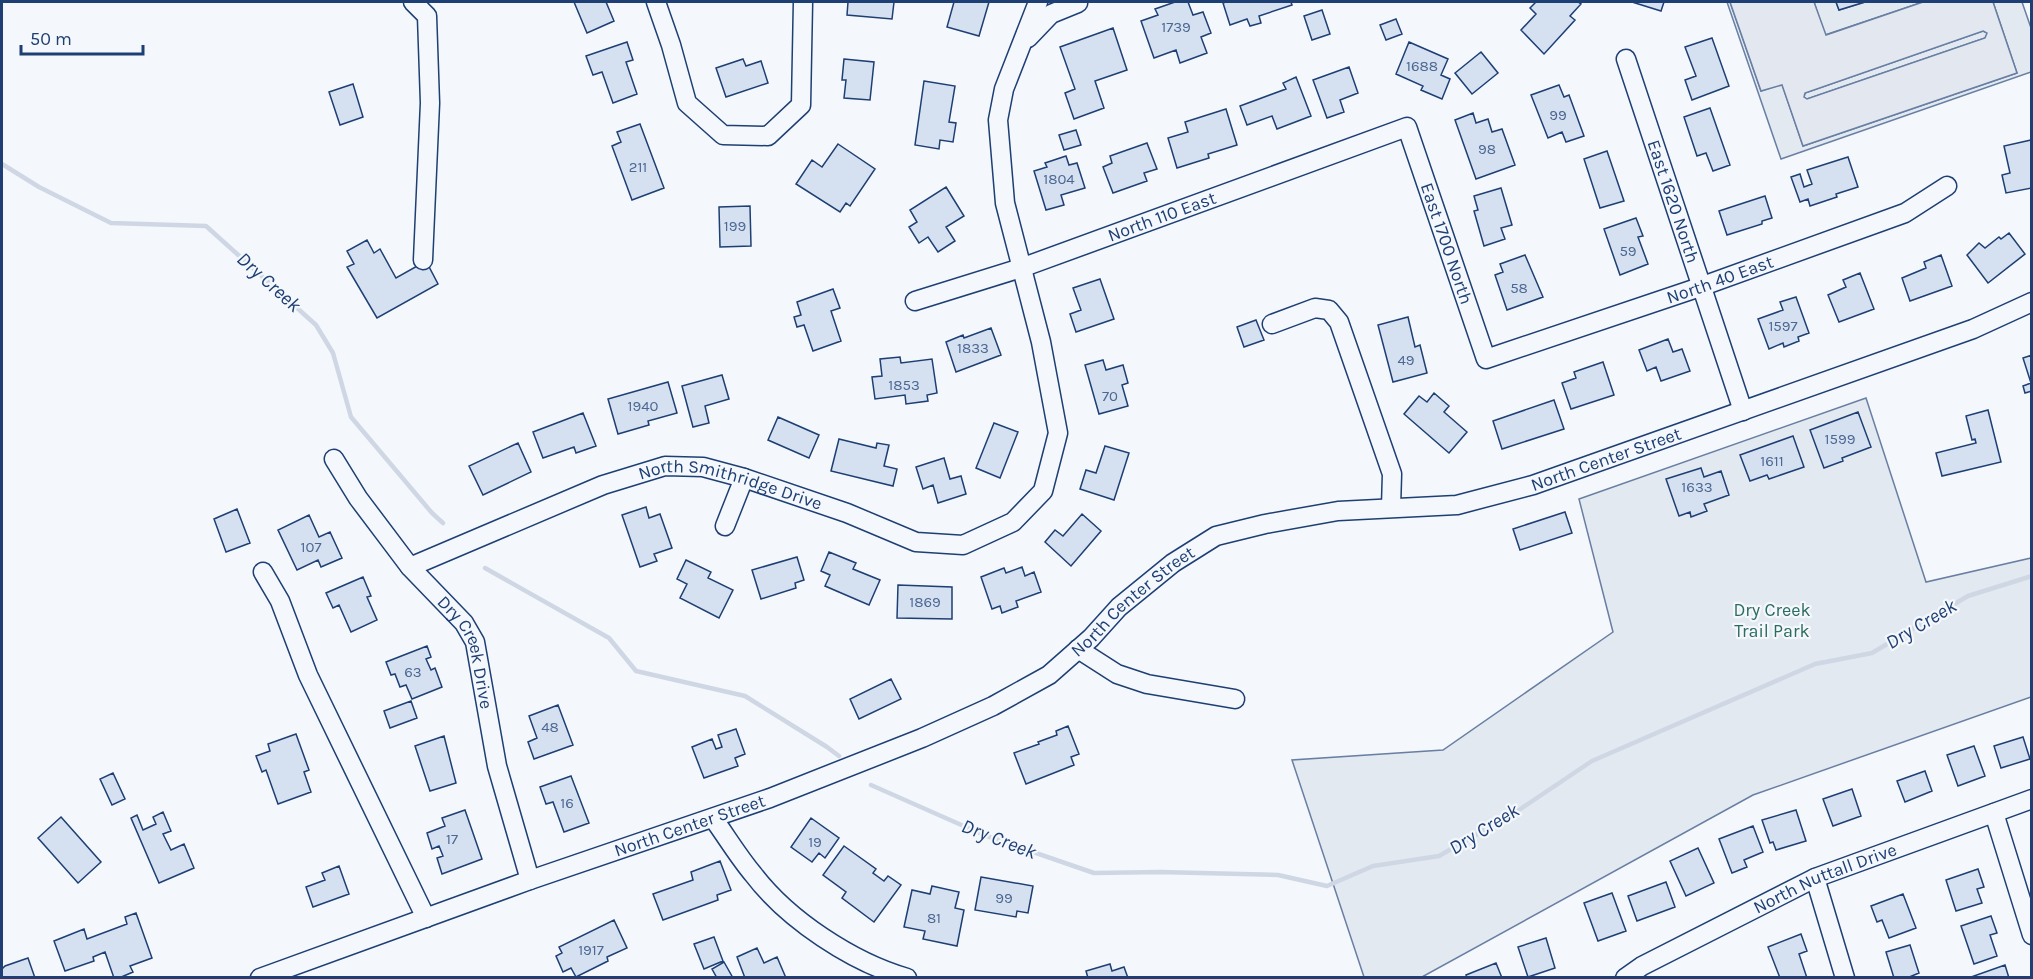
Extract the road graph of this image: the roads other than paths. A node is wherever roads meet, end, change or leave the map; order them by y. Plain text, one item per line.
1 (413, 2) edge
2 (656, 2) edge
3 (804, 2) edge
4 (1038, 2) edge
5 (1075, 2) edge
6 (1019, 51) junction
7 (1626, 60) dead end
8 (1407, 127) joint
9 (1947, 186) dead end
10 (423, 260) dead end
11 (1021, 268) junction
12 (1700, 287) junction
13 (915, 301) dead end
14 (2031, 302) edge
15 (1272, 324) dead end
16 (1486, 359) joint
17 (1743, 411) junction
18 (334, 459) dead end
19 (744, 478) junction
20 (1391, 507) junction
21 (725, 526) dead end
22 (410, 567) junction
23 (263, 572) dead end
24 (1078, 649) junction
25 (1235, 699) dead end
26 (2031, 799) edge
27 (1994, 813) junction
28 (713, 818) junction
29 (1815, 878) junction
30 (530, 880) junction
31 (426, 918) junction
32 (2031, 934) edge
33 (292, 972) edge
34 (1644, 972) edge
35 (261, 978) edge
36 (907, 978) edge
37 (1625, 978) edge
38 (1845, 978) edge

1 - 10 street
2 - 3 street
4 - 6 street
5 - 6 street
6 - 11 street
7 - 12 street, East 1620 North
8 - 11 street, North 110 East
8 - 16 street, East 1700 North
9 - 12 street, North 40 East
11 - 13 street, North 110 East
11 - 19 street, North Smithridge Drive
12 - 16 street, North 40 East
12 - 17 street, East 1620 North
14 - 17 street, North Center Street
15 - 20 street
17 - 20 street, North Center Street
18 - 22 street, Dry Creek Drive
19 - 21 street
19 - 22 street, North Smithridge Drive
20 - 24 street, North Center Street
22 - 30 street, Dry Creek Drive
23 - 31 street
24 - 25 street
24 - 28 street, North Center Street
26 - 27 street, North Nuttall Drive
27 - 29 street, North Nuttall Drive
27 - 32 street
28 - 30 street, North Center Street
28 - 36 street
29 - 34 street, North Nuttall Drive
29 - 38 street
30 - 31 street, North Center Street
31 - 33 street, North Center Street
33 - 35 street, North Center Street
34 - 37 street, North Nuttall Drive

